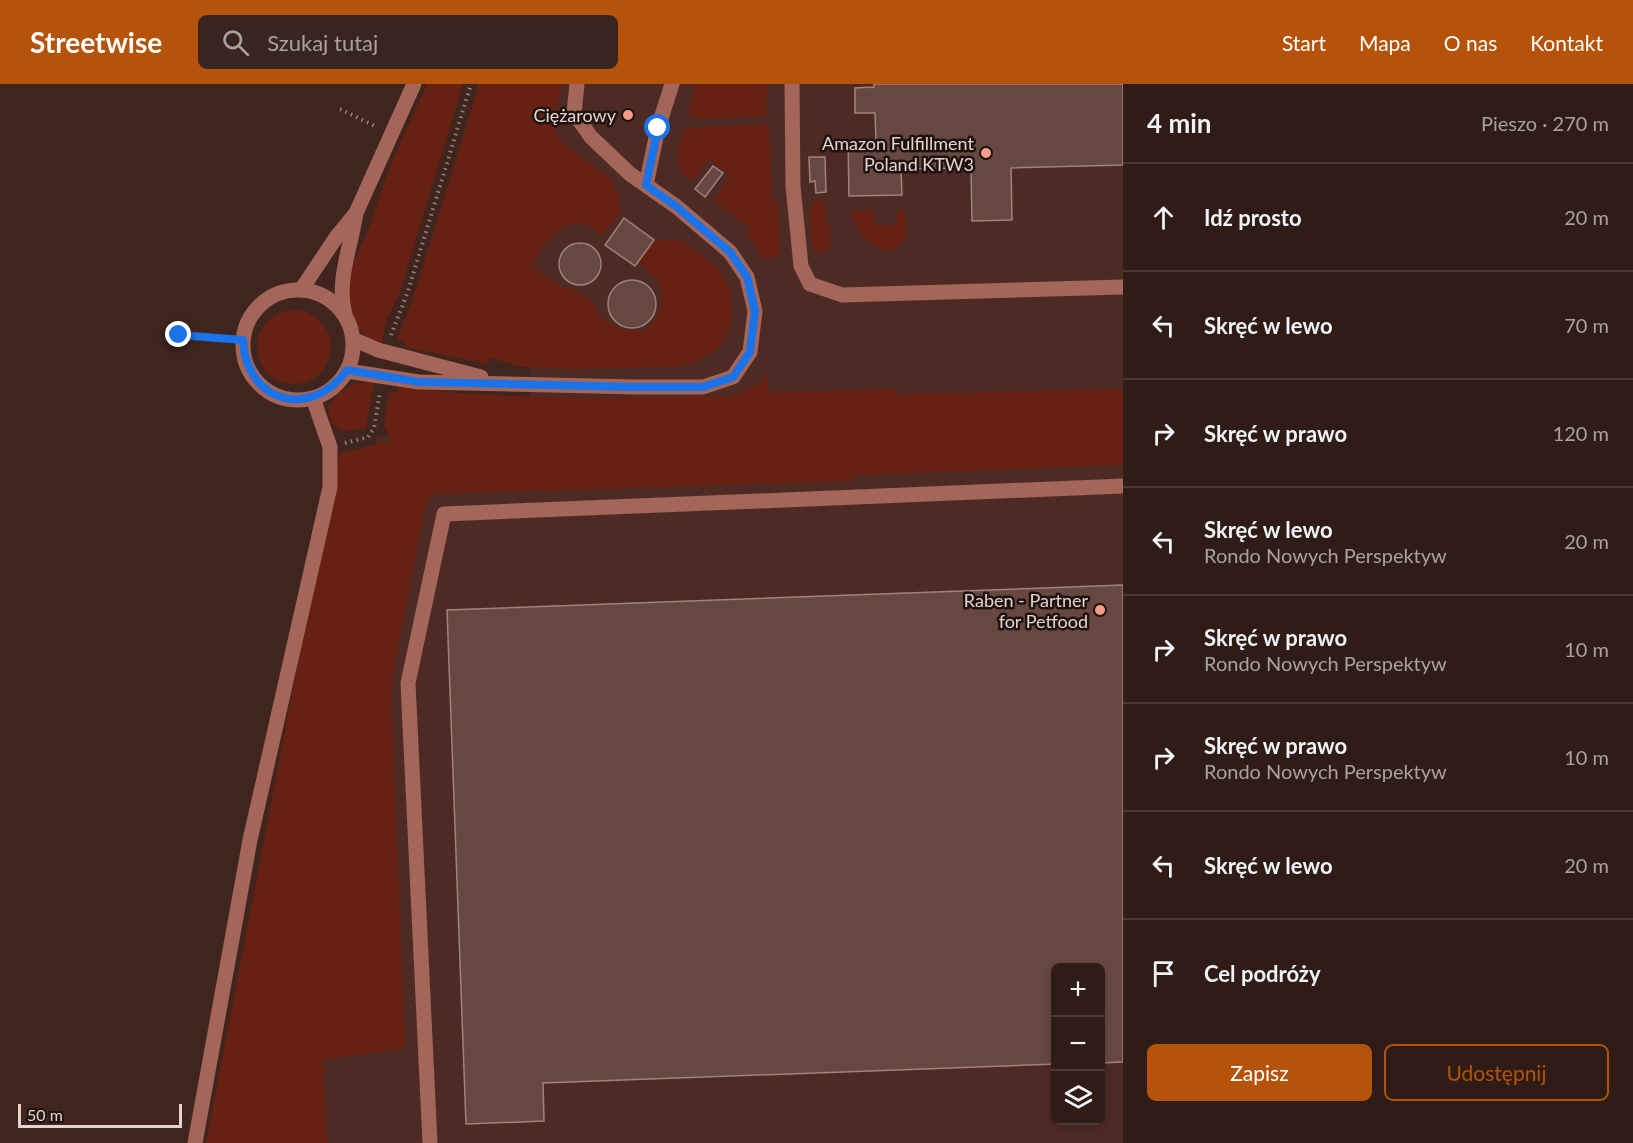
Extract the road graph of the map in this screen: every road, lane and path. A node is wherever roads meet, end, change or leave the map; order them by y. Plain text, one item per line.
1 (414, 84) edge
2 (471, 84) edge
3 (577, 84) edge
4 (672, 84) edge
5 (792, 84) edge
6 (340, 109) dead end
7 (391, 135) junction
8 (646, 185) junction
9 (356, 213) junction
10 (1123, 287) edge
11 (301, 290) junction
12 (346, 318) junction
13 (179, 335) dead end
14 (352, 339) junction
15 (243, 340) junction
16 (387, 353) junction
17 (347, 370) junction
18 (383, 377) junction
19 (510, 384) junction
20 (313, 398) junction
21 (330, 447) junction
22 (1123, 486) edge
23 (195, 1143) edge
24 (430, 1143) edge

1 - 7 street
2 - 16 path
3 - 8 street
4 - 8 street
5 - 10 street
6 - 7 path
7 - 9 street
8 - 19 street
9 - 11 street
9 - 12 street
11 - 12 street
11 - 15 street
12 - 14 street
13 - 15 path
14 - 16 street
14 - 17 street
15 - 20 street
16 - 19 street
17 - 18 street
17 - 20 street
18 - 19 street
18 - 21 path
20 - 21 street
21 - 23 street
22 - 24 street

